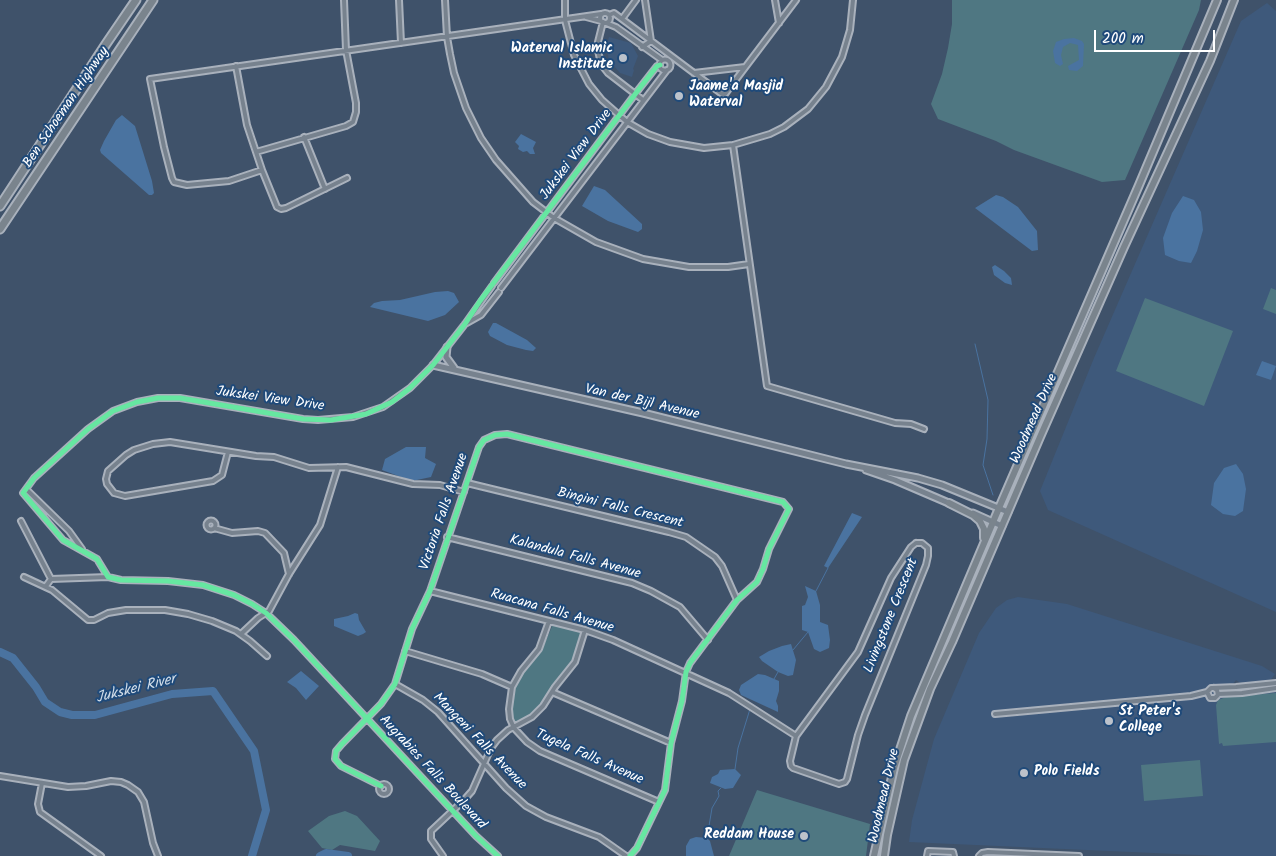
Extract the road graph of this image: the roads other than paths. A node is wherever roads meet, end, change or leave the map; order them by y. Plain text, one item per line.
1 (136, 0) edge
2 (153, 0) edge
3 (344, 0) edge
4 (398, 0) edge
5 (445, 0) edge
6 (565, 0) edge
7 (636, 0) edge
8 (645, 0) edge
9 (775, 0) edge
10 (796, 0) edge
11 (853, 0) edge
12 (1217, 0) edge
13 (1234, 0) edge
14 (601, 14) junction
15 (584, 16) junction
16 (622, 19) junction
17 (565, 20) junction
18 (606, 20) junction
19 (779, 23) junction
20 (447, 37) junction
21 (651, 41) junction
22 (401, 42) junction
23 (642, 47) junction
24 (346, 50) junction
25 (668, 54) junction
26 (675, 58) junction
27 (662, 62) junction
28 (671, 64) junction
29 (236, 66) junction
30 (746, 67) junction
31 (667, 70) junction
32 (694, 73) junction
33 (636, 94) junction
34 (643, 100) junction
35 (619, 117) junction
36 (627, 122) junction
37 (304, 137) junction
38 (733, 145) junction
39 (256, 152) junction
40 (262, 170) junction
41 (347, 178) dead end
42 (325, 188) junction
43 (0, 206) edge
44 (547, 213) junction
45 (554, 218) junction
46 (0, 229) edge
47 (749, 264) junction
48 (497, 278) junction
49 (505, 284) junction
50 (480, 302) junction
51 (487, 307) junction
52 (465, 324) junction
53 (447, 346) junction
54 (433, 365) junction
55 (456, 370) junction
56 (924, 429) dead end
57 (228, 452) junction
58 (846, 464) junction
59 (338, 467) junction
60 (467, 483) junction
61 (24, 491) junction
62 (464, 492) junction
63 (949, 503) junction
64 (999, 508) junction
65 (1008, 512) junction
66 (21, 522) dead end
67 (993, 522) junction
68 (61, 523) junction
69 (1002, 526) junction
70 (214, 528) dead end
71 (54, 529) junction
72 (447, 537) junction
73 (983, 547) junction
74 (82, 549) junction
75 (289, 574) junction
76 (24, 577) dead end
77 (108, 577) junction
78 (51, 579) junction
79 (46, 586) junction
80 (430, 591) junction
81 (737, 600) junction
82 (266, 613) junction
83 (549, 621) junction
84 (585, 630) junction
85 (241, 634) junction
86 (708, 640) junction
87 (405, 651) junction
88 (267, 656) dead end
89 (686, 672) junction
90 (1276, 682) edge
91 (395, 684) junction
92 (512, 687) junction
93 (1214, 688) junction
94 (1276, 688) edge
95 (552, 692) junction
96 (1207, 692) junction
97 (1218, 694) junction
98 (995, 714) dead end
99 (366, 719) junction
100 (514, 728) junction
101 (796, 736) junction
102 (671, 743) junction
103 (485, 763) junction
104 (0, 776) edge
105 (42, 784) junction
106 (381, 786) dead end
107 (659, 802) junction
108 (453, 811) junction
109 (1004, 854) edge
110 (1028, 855) edge
111 (1052, 855) edge
112 (101, 856) edge
113 (158, 856) edge
114 (443, 856) edge
115 (498, 856) edge
116 (626, 856) edge
117 (630, 856) edge
118 (874, 856) edge
119 (884, 856) edge
120 (927, 856) edge
121 (954, 856) edge
122 (979, 856) edge
123 (1077, 856) edge

1 - 43 highway, Ben Schoeman Highway
2 - 46 highway, Ben Schoeman Highway
3 - 24 street
4 - 22 street
5 - 20 street
6 - 17 street
7 - 16 street
8 - 21 street
9 - 19 street
10 - 19 street
11 - 38 street
12 - 64 main road, Woodmead Drive
13 - 65 main road, Woodmead Drive
14 - 15 street
14 - 18 street
14 - 18 street
15 - 17 street
15 - 18 street
16 - 18 street
16 - 21 street
17 - 20 street
17 - 35 street
18 - 23 street
18 - 33 street
19 - 30 street
20 - 22 street
20 - 44 street
21 - 23 street
21 - 25 street
22 - 24 street
23 - 27 street
24 - 29 street
24 - 37 street
25 - 26 street
25 - 27 street, Jukskei View Drive
26 - 28 street
26 - 32 street
27 - 28 street
27 - 31 street
27 - 33 street, Jukskei View Drive
28 - 31 street
29 - 39 street
29 - 40 street
30 - 32 street
30 - 32 street
31 - 34 street, Jukskei View Drive
33 - 34 street
33 - 35 street, Jukskei View Drive
34 - 36 street, Jukskei View Drive
35 - 36 street
35 - 44 street, Jukskei View Drive
36 - 38 street
36 - 45 street, Jukskei View Drive
37 - 39 street
37 - 42 street
38 - 47 street
39 - 40 street
40 - 42 street
41 - 42 street
44 - 45 street
44 - 48 street, Jukskei View Drive
45 - 47 street
45 - 49 street, Jukskei View Drive
47 - 56 street
48 - 49 street
48 - 50 street, Jukskei View Drive
49 - 51 street, Jukskei View Drive
50 - 51 street
50 - 52 street, Jukskei View Drive
51 - 52 street, Jukskei View Drive
52 - 53 street, Jukskei View Drive
53 - 54 street, Jukskei View Drive
53 - 55 street
54 - 55 street, Van der Bijl Avenue
54 - 61 street, Jukskei View Drive
55 - 58 street, Van der Bijl Avenue
57 - 57 street
57 - 59 street
58 - 63 street, Van der Bijl Avenue
58 - 64 street, Van der Bijl Avenue
59 - 62 street
59 - 75 street
60 - 62 street, Victoria Falls Avenue
60 - 81 street, Bingini Falls Crescent
60 - 81 street, Victoria Falls Avenue
61 - 68 street
61 - 71 street
62 - 72 street, Victoria Falls Avenue
63 - 67 street, Van der Bijl Avenue
63 - 73 main road
64 - 65 street, Van der Bijl Avenue
64 - 67 main road, Woodmead Drive
65 - 69 main road, Woodmead Drive
66 - 78 street
67 - 69 street, Van der Bijl Avenue
67 - 73 main road, Woodmead Drive
68 - 71 street
68 - 74 street
69 - 119 main road, Woodmead Drive
70 - 75 street
71 - 74 street
72 - 80 street, Victoria Falls Avenue
72 - 86 street, Kalandula Falls Avenue
73 - 118 main road, Woodmead Drive
74 - 77 street
75 - 82 street
76 - 79 street
77 - 78 street, Augrabies Falls Boulevard
77 - 82 street, Augrabies Falls Boulevard
78 - 79 street
79 - 85 street
80 - 83 street, Ruacana Falls Avenue
80 - 87 street, Victoria Falls Avenue
81 - 86 street
82 - 85 street
82 - 99 street, Augrabies Falls Boulevard
83 - 84 street, Ruacana Falls Avenue
83 - 92 street
84 - 89 street, Ruacana Falls Avenue
84 - 95 street
85 - 88 street
86 - 89 street
87 - 91 street, Victoria Falls Avenue
87 - 92 street
89 - 101 street, Ruacana Falls Avenue
89 - 102 street
90 - 93 street
91 - 99 street, Victoria Falls Avenue
91 - 103 street, Mangeni Falls Avenue
92 - 100 street
93 - 96 street
93 - 97 street
94 - 97 street
95 - 100 street
95 - 102 street
96 - 97 street
96 - 98 street
99 - 106 street, Victoria Falls Avenue
99 - 108 street, Augrabies Falls Boulevard
100 - 103 street
100 - 107 street, Tugela Falls Avenue
101 - 101 street, Livingstone Crescent
102 - 107 street
103 - 108 street
103 - 116 street, Mangeni Falls Avenue
104 - 105 street
105 - 112 street
105 - 113 street
107 - 117 street
108 - 114 street
108 - 115 street, Augrabies Falls Boulevard
109 - 110 street
109 - 122 street
110 - 111 street
111 - 123 street
120 - 121 street

